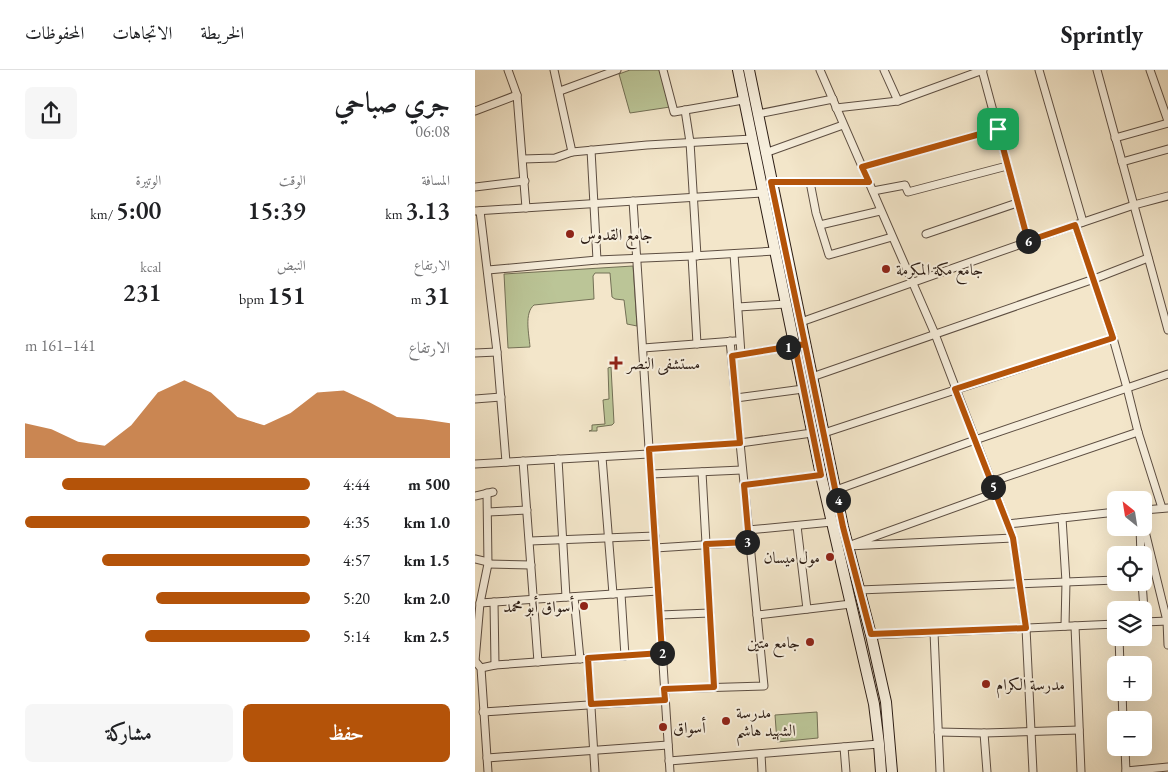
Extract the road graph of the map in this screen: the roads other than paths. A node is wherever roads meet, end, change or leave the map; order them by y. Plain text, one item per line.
1 (508, 70) edge
2 (554, 70) edge
3 (617, 70) edge
4 (663, 70) edge
5 (738, 70) edge
6 (749, 70) edge
7 (820, 70) edge
8 (884, 70) edge
9 (982, 70) edge
10 (1039, 70) edge
11 (1097, 70) edge
12 (1150, 70) edge
13 (560, 91) junction
14 (517, 94) junction
15 (833, 99) junction
16 (743, 100) junction
17 (898, 101) junction
18 (836, 108) junction
19 (685, 110) junction
20 (475, 111) edge
21 (758, 114) junction
22 (1168, 122) edge
23 (843, 125) junction
24 (998, 129) junction
25 (1115, 138) junction
26 (752, 139) junction
27 (690, 142) junction
28 (591, 150) junction
29 (1168, 150) edge
30 (572, 152) junction
31 (765, 153) junction
32 (523, 159) junction
33 (1122, 162) junction
34 (1007, 166) junction
35 (862, 167) junction
36 (525, 181) junction
37 (771, 182) junction
38 (809, 182) junction
39 (869, 182) junction
40 (475, 188) edge
41 (873, 190) junction
42 (763, 193) junction
43 (1168, 196) edge
44 (693, 197) junction
45 (633, 201) junction
46 (1017, 203) junction
47 (594, 204) junction
48 (1134, 205) junction
49 (526, 208) junction
50 (477, 211) edge
51 (880, 211) junction
52 (1079, 223) junction
53 (479, 224) edge
54 (820, 225) junction
55 (926, 234) dead end
56 (892, 237) junction
57 (1028, 241) junction
58 (775, 251) junction
59 (734, 254) junction
60 (695, 256) junction
61 (637, 258) junction
62 (1148, 258) junction
63 (597, 260) junction
64 (488, 270) junction
65 (1094, 280) junction
66 (911, 282) junction
67 (786, 304) junction
68 (738, 307) junction
69 (801, 322) junction
70 (1168, 330) edge
71 (935, 334) junction
72 (1113, 338) junction
73 (740, 340) junction
74 (730, 341) junction
75 (697, 344) junction
76 (800, 345) junction
77 (643, 348) junction
78 (497, 352) junction
79 (475, 353) edge
80 (741, 354) junction
81 (732, 356) junction
82 (1168, 374) edge
83 (812, 377) junction
84 (1127, 388) junction
85 (803, 389) junction
86 (955, 389) junction
87 (501, 397) junction
88 (736, 398) junction
89 (475, 399) edge
90 (1137, 432) junction
91 (812, 433) junction
92 (823, 433) junction
93 (975, 440) junction
94 (740, 443) junction
95 (649, 451) junction
96 (602, 456) junction
97 (558, 459) junction
98 (523, 461) junction
99 (506, 462) junction
100 (475, 464) edge
101 (742, 470) junction
102 (702, 472) junction
103 (651, 474) junction
104 (821, 475) junction
105 (991, 482) junction
106 (744, 485) junction
107 (836, 490) junction
108 (995, 493) junction
109 (475, 496) edge
110 (1165, 508) edge
111 (527, 510) junction
112 (487, 512) junction
113 (1107, 513) edge
114 (1062, 518) junction
115 (832, 522) junction
116 (1008, 524) junction
117 (797, 526) junction
118 (748, 530) junction
119 (655, 536) junction
120 (1144, 536) edge
121 (608, 538) junction
122 (1013, 538) junction
123 (562, 540) junction
124 (530, 541) junction
125 (749, 542) junction
126 (706, 544) junction
127 (848, 546) junction
128 (655, 548) junction
129 (475, 559) edge
130 (488, 563) junction
131 (531, 565) junction
132 (1107, 580) edge
133 (1066, 582) junction
134 (1020, 584) junction
135 (859, 590) junction
136 (658, 591) junction
137 (479, 593) edge
138 (613, 594) junction
139 (621, 594) junction
140 (566, 597) junction
141 (574, 597) junction
142 (533, 599) junction
143 (494, 602) junction
144 (480, 603) junction
145 (851, 604) junction
146 (807, 609) junction
147 (710, 613) junction
148 (757, 615) junction
149 (660, 616) junction
150 (1167, 621) edge
151 (1152, 622) edge
152 (1107, 624) edge
153 (1065, 626) junction
154 (1075, 626) junction
155 (1026, 628) junction
156 (934, 632) junction
157 (871, 634) junction
158 (475, 644) edge
159 (1168, 645) edge
160 (662, 653) junction
161 (625, 656) junction
162 (584, 659) junction
163 (475, 661) edge
164 (538, 662) junction
165 (495, 665) junction
166 (481, 668) junction
167 (478, 686) edge
168 (714, 687) junction
169 (664, 689) junction
170 (665, 700) junction
171 (591, 704) junction
172 (483, 712) junction
173 (1031, 730) junction
174 (1079, 730) junction
175 (938, 732) junction
176 (984, 733) junction
177 (879, 744) junction
178 (668, 745) junction
179 (845, 747) junction
180 (594, 749) junction
181 (761, 754) junction
182 (1125, 756) edge
183 (487, 758) junction
184 (669, 761) junction
185 (1168, 767) edge
186 (1126, 771) edge
187 (488, 772) edge
188 (595, 772) edge
189 (669, 772) edge
190 (762, 772) edge
191 (845, 772) edge
192 (881, 772) edge
193 (892, 772) edge
194 (940, 772) edge
195 (987, 772) edge
196 (1033, 772) edge
197 (1081, 772) edge

1 - 14 street
2 - 13 street
3 - 13 street
4 - 19 street
5 - 16 main road
6 - 21 main road
7 - 15 street
8 - 17 street
9 - 17 street
9 - 24 street
10 - 52 street
11 - 25 street
12 - 22 street
13 - 30 street
14 - 20 street
14 - 32 street
15 - 18 street
15 - 21 street
16 - 19 street
16 - 26 main road
17 - 18 street
18 - 23 street
19 - 27 street
21 - 31 main road
22 - 25 street
23 - 31 street
23 - 35 street
24 - 34 street
24 - 35 street
25 - 33 street
26 - 27 street
26 - 42 main road
27 - 28 street
27 - 44 street
28 - 30 street
28 - 47 street
29 - 33 street
30 - 32 street
31 - 37 main road
32 - 36 street
33 - 48 street
34 - 41 street
34 - 46 street
35 - 39 street
36 - 40 street
36 - 49 street
37 - 38 street
37 - 69 main road
38 - 39 street
38 - 54 street
39 - 41 street
41 - 51 street
42 - 44 street
42 - 58 main road
43 - 48 street
44 - 45 street
44 - 60 street
45 - 47 street
45 - 61 street
46 - 55 street
46 - 57 street
47 - 49 street
47 - 63 street
48 - 52 street
48 - 62 street
49 - 50 street
50 - 53 street
51 - 54 street
51 - 56 street
52 - 57 street
52 - 65 street
53 - 64 street
54 - 56 street
56 - 66 street
57 - 66 street
58 - 59 street
58 - 67 main road
59 - 60 street
59 - 68 street
60 - 61 street
60 - 75 street
61 - 63 street
61 - 77 street
62 - 65 street
62 - 70 street
63 - 64 street
64 - 78 street
65 - 71 street
65 - 72 street
66 - 69 street
66 - 71 street
67 - 68 street
67 - 76 main road
68 - 73 street
69 - 76 main road
71 - 83 street
71 - 86 street
72 - 84 street
72 - 86 street
73 - 74 street
73 - 80 street
74 - 75 street
74 - 81 street
75 - 77 street
76 - 80 street
76 - 83 main road
76 - 85 main road
77 - 95 street
78 - 79 street
78 - 87 street
80 - 81 street
81 - 88 street
82 - 84 street
83 - 92 main road
84 - 90 street
84 - 93 street
85 - 88 street
85 - 91 main road
86 - 92 street
86 - 93 street
87 - 89 street
87 - 99 street
88 - 94 street
90 - 105 street
90 - 110 street
91 - 94 street
91 - 104 main road
92 - 107 main road
93 - 105 street
93 - 107 street
94 - 95 street
94 - 101 street
95 - 96 street
95 - 103 street
96 - 97 street
96 - 121 street
97 - 98 street
97 - 123 street
98 - 99 street
98 - 111 street
99 - 100 street
101 - 102 street
101 - 106 street
102 - 103 street
102 - 126 street
103 - 119 street
104 - 106 street
104 - 115 main road
105 - 108 street
106 - 118 street
107 - 127 main road
108 - 116 street
108 - 127 street
109 - 112 street
111 - 112 street
111 - 124 street
112 - 130 street
113 - 114 street
114 - 116 street
114 - 133 street
115 - 117 street
115 - 145 main road
116 - 122 street
117 - 118 street
117 - 146 street
118 - 125 street
119 - 121 street
119 - 128 street
120 - 150 street
121 - 123 street
121 - 138 street
122 - 127 street
122 - 134 street
123 - 124 street
123 - 140 street
124 - 131 street
125 - 126 street
125 - 148 street
126 - 128 street
126 - 147 street
127 - 135 main road
128 - 136 street
129 - 130 street
130 - 131 street
130 - 137 street
131 - 142 street
132 - 133 street
133 - 134 street
133 - 153 street
134 - 135 street
134 - 155 street
135 - 157 main road
136 - 139 street
136 - 149 street
137 - 144 street
138 - 139 street
138 - 141 street
139 - 161 street
140 - 141 street
140 - 142 street
141 - 162 street
142 - 143 street
142 - 164 street
143 - 144 street
143 - 165 street
144 - 158 street
145 - 146 street
145 - 177 main road
146 - 148 street
147 - 149 street
147 - 168 street
148 - 168 street
149 - 160 street
150 - 151 street
150 - 159 street
152 - 154 street
153 - 154 street
153 - 155 street
154 - 174 street
155 - 156 street
155 - 173 street
156 - 157 street
156 - 175 street
157 - 193 main road
158 - 163 street
160 - 161 street
160 - 169 street
161 - 162 street
162 - 164 street
162 - 171 street
163 - 166 street
164 - 165 street
165 - 166 street
166 - 167 street
167 - 172 street
168 - 169 street
169 - 170 street
170 - 171 street
170 - 178 street
171 - 172 street
171 - 180 street
172 - 183 street
173 - 174 street
173 - 176 street
173 - 196 street
174 - 197 street
175 - 176 street
175 - 194 street
176 - 195 street
177 - 179 street
177 - 192 main road
178 - 180 street
178 - 184 street
179 - 181 street
179 - 191 street
180 - 183 street
180 - 188 street
181 - 184 street
181 - 190 street
182 - 186 street
183 - 187 street
184 - 189 street
185 - 186 street

